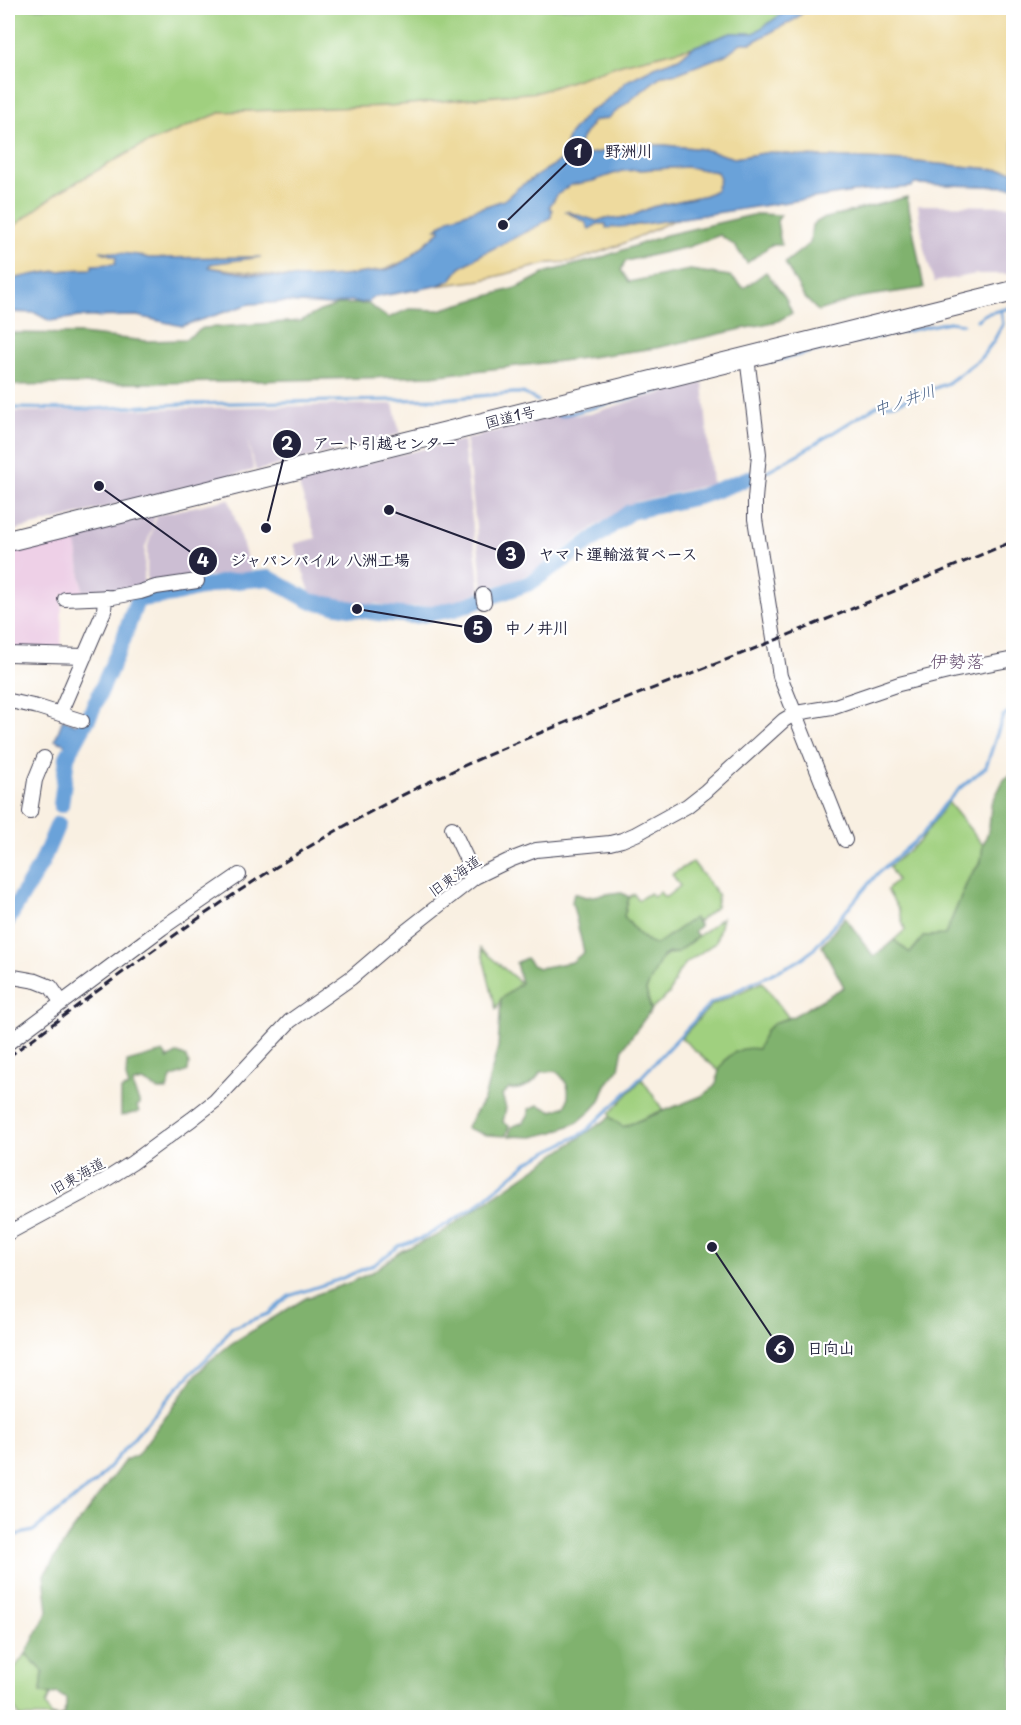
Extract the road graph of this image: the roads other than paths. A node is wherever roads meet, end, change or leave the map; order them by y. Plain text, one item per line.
1 (1014, 291) edge
2 (747, 357) junction
3 (8, 541) edge
4 (197, 581) dead end
5 (105, 597) junction
6 (65, 599) dead end
7 (8, 654) edge
8 (85, 656) junction
9 (1014, 659) edge
10 (8, 703) edge
11 (60, 713) junction
12 (796, 713) junction
13 (82, 722) dead end
14 (44, 758) dead end
15 (30, 812) dead end
16 (452, 828) dead end
17 (845, 840) dead end
18 (239, 874) dead end
19 (475, 877) junction
20 (8, 976) edge
21 (62, 1003) junction
22 (8, 1043) edge
23 (8, 1233) edge

1 - 2 highway, 国道1号
2 - 3 highway, 国道1号
2 - 12 street
4 - 5 street
5 - 6 street
5 - 8 street
7 - 8 street
8 - 11 street
9 - 12 street, 旧東海道
10 - 11 street
11 - 13 street
12 - 17 street
12 - 19 street, 旧東海道
14 - 15 street
16 - 19 street
18 - 21 street
19 - 23 street, 旧東海道
20 - 21 street
21 - 22 street

